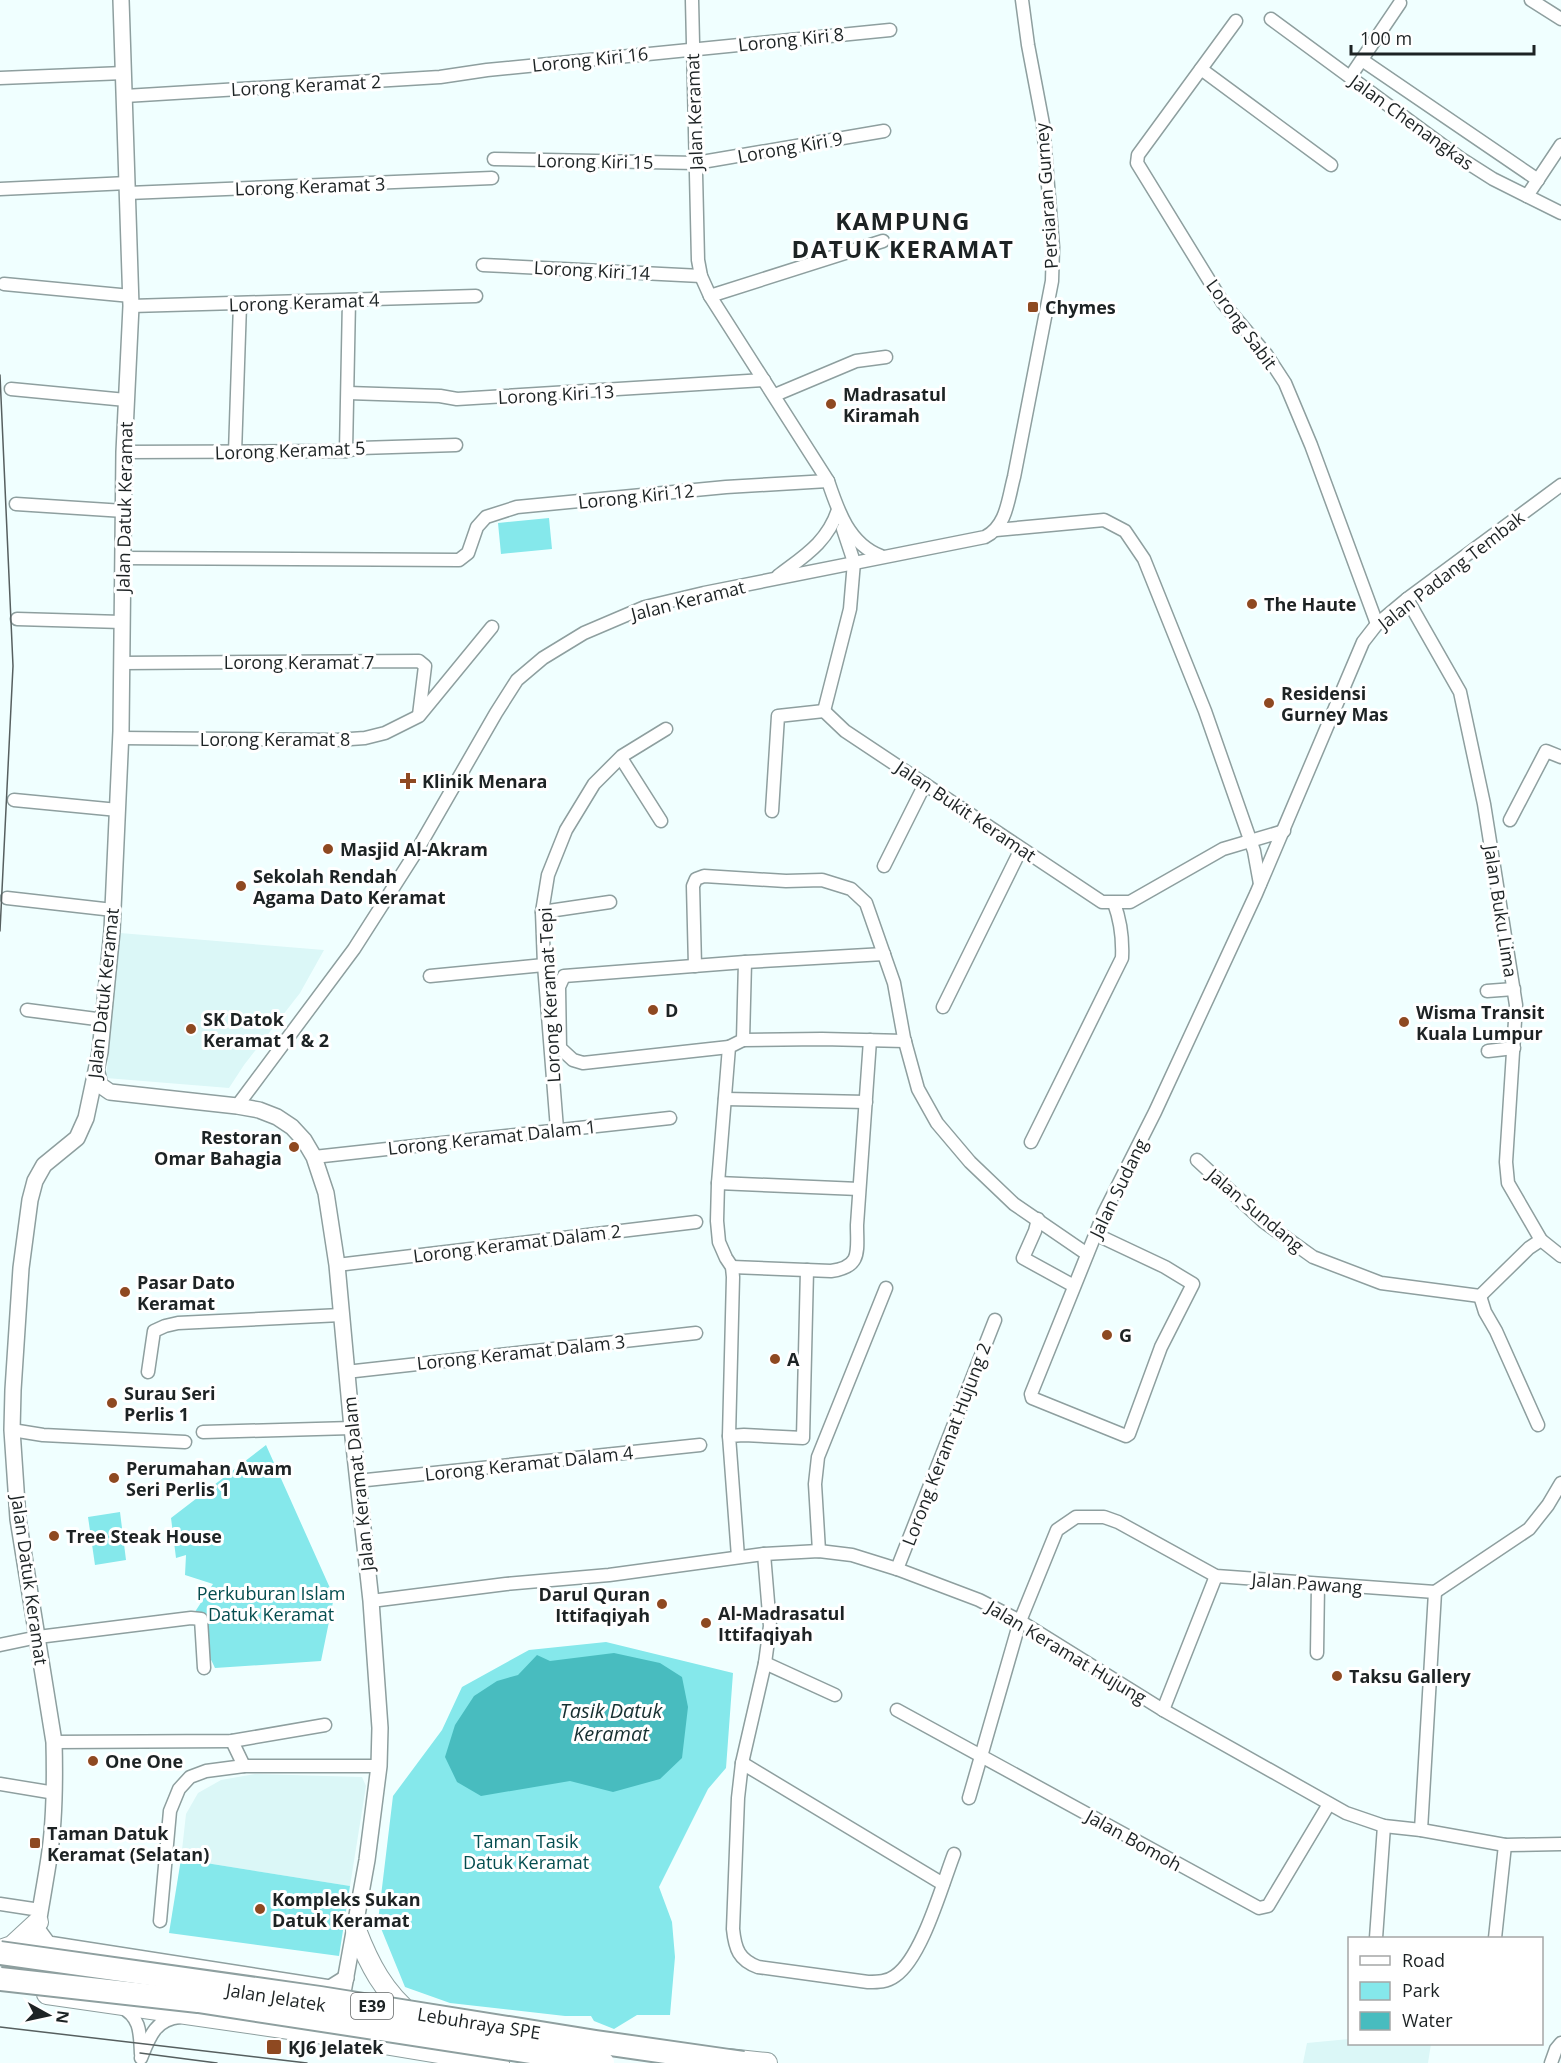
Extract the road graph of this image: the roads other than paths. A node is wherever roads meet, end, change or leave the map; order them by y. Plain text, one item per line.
1 (121, 0) edge
2 (692, 0) edge
3 (1022, 0) edge
4 (1531, 0) edge
5 (1400, 3) dead end
6 (1561, 19) edge
7 (1271, 20) dead end
8 (1236, 21) dead end
9 (890, 30) dead end
10 (692, 49) junction
11 (1362, 60) junction
12 (1201, 69) junction
13 (487, 70) joint
14 (124, 73) junction
15 (1350, 77) junction
16 (0, 78) edge
17 (125, 96) junction
18 (884, 131) dead end
19 (1561, 145) edge
20 (494, 159) dead end
21 (696, 163) junction
22 (1331, 165) dead end
23 (492, 178) dead end
24 (1538, 180) junction
25 (128, 188) junction
26 (0, 189) edge
27 (1527, 196) junction
28 (1561, 213) edge
29 (883, 241) dead end
30 (483, 265) dead end
31 (701, 276) junction
32 (4, 284) dead end
33 (476, 296) dead end
34 (710, 296) junction
35 (349, 300) junction
36 (131, 301) junction
37 (240, 304) junction
38 (886, 357) dead end
39 (764, 380) junction
40 (11, 389) dead end
41 (348, 393) junction
42 (775, 395) junction
43 (126, 400) junction
44 (456, 445) dead end
45 (346, 451) junction
46 (124, 452) junction
47 (235, 453) junction
48 (828, 481) junction
49 (1561, 485) edge
50 (16, 504) dead end
51 (837, 510) junction
52 (124, 511) junction
53 (996, 530) junction
54 (883, 557) junction
55 (123, 558) junction
56 (854, 562) junction
57 (775, 579) junction
58 (1407, 599) junction
59 (17, 619) dead end
60 (122, 622) junction
61 (1377, 624) junction
62 (492, 627) dead end
63 (122, 663) junction
64 (824, 711) junction
65 (419, 716) junction
66 (666, 729) dead end
67 (120, 738) junction
68 (1561, 757) edge
69 (621, 758) junction
70 (925, 784) junction
71 (14, 800) dead end
72 (118, 810) junction
73 (772, 811) dead end
74 (1510, 820) dead end
75 (661, 821) dead end
76 (1284, 831) junction
77 (1250, 841) junction
78 (1021, 849) junction
79 (885, 866) dead end
80 (1260, 884) junction
81 (7, 898) dead end
82 (610, 902) dead end
83 (1114, 903) junction
84 (113, 910) junction
85 (542, 912) junction
86 (884, 954) junction
87 (745, 962) junction
88 (544, 965) junction
89 (696, 966) junction
90 (430, 976) dead end
91 (1514, 989) junction
92 (1487, 992) dead end
93 (943, 1007) dead end
94 (27, 1010) dead end
95 (104, 1020) junction
96 (742, 1040) junction
97 (870, 1040) junction
98 (905, 1041) junction
99 (729, 1047) junction
100 (1514, 1048) junction
101 (1488, 1051) dead end
102 (97, 1072) junction
103 (110, 1092) junction
104 (725, 1099) junction
105 (866, 1102) junction
106 (237, 1106) junction
107 (89, 1107) junction
108 (670, 1118) dead end
109 (557, 1129) junction
110 (1031, 1142) dead end
111 (314, 1157) junction
112 (1197, 1160) dead end
113 (718, 1183) junction
114 (859, 1189) junction
115 (1038, 1219) junction
116 (696, 1222) dead end
117 (1095, 1234) junction
118 (1541, 1240) junction
119 (1087, 1254) junction
120 (1561, 1256) edge
121 (337, 1265) junction
122 (732, 1267) junction
123 (807, 1270) junction
124 (1074, 1286) junction
125 (886, 1288) dead end
126 (1480, 1296) junction
127 (341, 1315) junction
128 (995, 1320) dead end
129 (696, 1333) dead end
130 (148, 1372) dead end
131 (346, 1372) junction
132 (1538, 1425) dead end
133 (352, 1428) junction
134 (12, 1430) junction
135 (203, 1432) dead end
136 (729, 1436) junction
137 (185, 1442) dead end
138 (700, 1445) dead end
139 (357, 1481) junction
140 (1561, 1484) edge
141 (819, 1551) junction
142 (764, 1554) junction
143 (738, 1557) junction
144 (897, 1569) junction
145 (1216, 1576) junction
146 (1318, 1584) junction
147 (1435, 1593) junction
148 (371, 1601) junction
149 (1020, 1621) junction
150 (38, 1637) junction
151 (0, 1645) edge
152 (1317, 1653) dead end
153 (765, 1663) junction
154 (204, 1668) dead end
155 (835, 1695) dead end
156 (897, 1710) dead end
157 (1163, 1710) junction
158 (325, 1725) dead end
159 (232, 1741) junction
160 (54, 1742) junction
161 (982, 1756) junction
162 (742, 1763) junction
163 (379, 1766) junction
164 (244, 1767) junction
165 (0, 1784) edge
166 (55, 1793) junction
167 (969, 1798) dead end
168 (1329, 1804) junction
169 (1384, 1826) junction
170 (1421, 1830) junction
171 (1561, 1844) edge
172 (1505, 1845) junction
173 (954, 1854) dead end
174 (943, 1884) junction
175 (0, 1904) edge
176 (38, 1920) junction
177 (160, 1921) dead end
178 (356, 1930) junction
179 (1376, 1937) edge
180 (1495, 1937) edge
181 (0, 1951) edge
182 (33, 1959) junction
183 (346, 1978) junction
184 (0, 1979) edge
185 (0, 1987) edge
186 (63, 1997) junction
187 (115, 2004) junction
188 (340, 2007) junction
189 (196, 2015) junction
190 (421, 2022) junction
191 (477, 2030) junction
192 (335, 2035) junction
193 (1561, 2043) edge
194 (141, 2061) edge
195 (499, 2063) edge
196 (603, 2063) edge
197 (743, 2063) edge
198 (767, 2063) edge
199 (1551, 2063) edge

1 - 14 street, Jalan Datuk Keramat
2 - 10 street, Jalan Keramat
3 - 53 street, Persiaran Gurney
4 - 6 street
5 - 11 street
7 - 15 street, Jalan Chenangkas
8 - 12 street, Lorong Sabit
9 - 10 street, Lorong Kiri 8
10 - 13 street, Lorong Kiri 16
10 - 21 street, Jalan Keramat
11 - 15 street
11 - 24 street
12 - 22 street
12 - 61 street, Lorong Sabit
13 - 17 street, Lorong Keramat 2
14 - 16 street
14 - 17 street, Jalan Datuk Keramat
15 - 27 street, Jalan Chenangkas
17 - 25 street, Jalan Datuk Keramat
18 - 21 street, Lorong Kiri 9
19 - 24 street
20 - 21 street, Lorong Kiri 15
21 - 31 street, Jalan Keramat
23 - 25 street, Lorong Keramat 3
24 - 27 street
25 - 26 street, Lorong Keramat 3
25 - 36 street, Jalan Datuk Keramat
27 - 28 street, Jalan Chenangkas
29 - 34 street
30 - 31 street, Lorong Kiri 14
31 - 34 street, Jalan Keramat
32 - 36 street, Lorong Keramat 4
33 - 35 street, Lorong Keramat 4
34 - 39 street, Jalan Keramat
35 - 37 street, Lorong Keramat 4
35 - 41 street
36 - 37 street, Lorong Keramat 4
36 - 43 street, Jalan Datuk Keramat
37 - 47 street
38 - 42 street
39 - 41 street, Lorong Kiri 13
39 - 42 street, Jalan Keramat
40 - 43 street
41 - 45 street
42 - 48 street, Jalan Keramat
43 - 46 street, Jalan Datuk Keramat
44 - 45 street, Lorong Keramat 5
45 - 47 street, Lorong Keramat 5
46 - 47 street, Lorong Keramat 5
46 - 52 street, Jalan Datuk Keramat
48 - 51 street, Jalan Keramat
48 - 55 street, Lorong Kiri 12
49 - 58 street, Jalan Padang Tembak
50 - 52 street
51 - 54 street, Jalan Keramat
51 - 56 street
51 - 57 street, Jalan Keramat
52 - 55 street, Jalan Datuk Keramat
53 - 54 street, Jalan Keramat
53 - 77 street
54 - 56 street, Jalan Keramat
55 - 60 street, Jalan Datuk Keramat
56 - 57 street, Jalan Keramat
56 - 64 street
57 - 106 street, Jalan Keramat
58 - 61 street, Jalan Padang Tembak
58 - 91 street, Jalan Buku Lima
59 - 60 street
60 - 63 street, Jalan Datuk Keramat
61 - 76 street, Jalan Padang Tembak
62 - 65 street, Lorong Keramat 8
63 - 65 street, Lorong Keramat 7
63 - 67 street, Jalan Datuk Keramat
64 - 70 street, Jalan Bukit Keramat
64 - 73 street
65 - 67 street, Lorong Keramat 8
66 - 69 street, Lorong Keramat Tepi
67 - 72 street, Jalan Datuk Keramat
68 - 74 street
69 - 75 street
69 - 85 street, Lorong Keramat Tepi
70 - 78 street, Jalan Bukit Keramat
70 - 79 street
71 - 72 street
72 - 84 street, Jalan Datuk Keramat
76 - 77 street
76 - 80 street, Jalan Sudang
77 - 80 street
77 - 83 street
78 - 83 street, Jalan Bukit Keramat
78 - 93 street
80 - 117 street, Jalan Sudang
81 - 84 street
82 - 85 street
83 - 110 street
84 - 95 street, Jalan Datuk Keramat
85 - 88 street, Lorong Keramat Tepi
86 - 87 street
86 - 89 street
86 - 98 street
87 - 89 street
87 - 96 street
88 - 90 street
88 - 109 street, Lorong Keramat Tepi
89 - 99 street
91 - 92 street
91 - 100 street, Jalan Buku Lima
94 - 95 street
95 - 102 street, Jalan Datuk Keramat
96 - 97 street
96 - 99 street
97 - 98 street
97 - 105 street
98 - 115 street
99 - 104 street
100 - 101 street
100 - 118 street, Jalan Buku Lima
102 - 103 street
102 - 107 street, Jalan Datuk Keramat
103 - 106 street, Jalan Keramat Dalam
103 - 107 street
104 - 105 street
104 - 113 street
105 - 114 street
106 - 111 street, Jalan Keramat Dalam
107 - 134 street, Jalan Datuk Keramat
108 - 109 street, Lorong Keramat Dalam 1
109 - 111 street, Lorong Keramat Dalam 1
111 - 121 street, Jalan Keramat Dalam
112 - 126 street, Jalan Sundang
113 - 114 street
113 - 122 street
114 - 123 street
115 - 119 street
115 - 124 street
116 - 121 street, Lorong Keramat Dalam 2
117 - 119 street, Jalan Sudang
117 - 124 street, Jalan Sudang
118 - 120 street, Jalan Buku Lima
118 - 126 street
119 - 124 street, Jalan Sudang
121 - 127 street, Jalan Keramat Dalam
122 - 123 street
122 - 136 street
123 - 136 street
125 - 141 street
126 - 132 street
127 - 130 street
127 - 131 street, Jalan Keramat Dalam
128 - 144 street, Lorong Keramat Hujung 2
129 - 131 street, Lorong Keramat Dalam 3
131 - 133 street, Jalan Keramat Dalam
133 - 135 street
133 - 139 street, Jalan Keramat Dalam
134 - 137 street
134 - 150 street, Jalan Datuk Keramat
136 - 143 street
138 - 139 street, Lorong Keramat Dalam 4
139 - 148 street, Jalan Keramat Dalam
140 - 147 street
141 - 142 street, Jalan Keramat Hujung
141 - 144 street, Jalan Keramat Hujung
142 - 143 street, Jalan Keramat Hujung
142 - 153 street
143 - 148 street, Jalan Keramat Hujung
144 - 149 street, Jalan Keramat Hujung
145 - 146 street, Jalan Pawang
145 - 149 street, Jalan Pawang
145 - 157 street
146 - 147 street, Jalan Pawang
146 - 152 street
147 - 170 street
148 - 163 street, Jalan Keramat Dalam
149 - 157 street, Jalan Keramat Hujung
149 - 161 street, Jalan Pawang
150 - 151 street
150 - 154 street
150 - 160 street, Jalan Datuk Keramat
153 - 155 street
153 - 162 street
156 - 161 street, Jalan Bomoh
157 - 168 street, Jalan Keramat Hujung
158 - 159 street
159 - 160 street
159 - 164 street
160 - 166 street, Jalan Datuk Keramat
161 - 167 street, Jalan Pawang
161 - 168 street, Jalan Bomoh
162 - 174 street
162 - 174 street
163 - 164 street
163 - 178 street, Jalan Keramat Dalam
164 - 177 street
165 - 166 street
166 - 176 street, Jalan Datuk Keramat
168 - 169 street, Jalan Keramat Hujung
169 - 170 street, Jalan Keramat Hujung
169 - 179 street
170 - 172 street, Jalan Keramat Hujung
171 - 172 street, Jalan Keramat Hujung
172 - 180 street
173 - 174 street
175 - 176 street
176 - 181 main road
176 - 182 street, Jalan Datuk Keramat
176 - 183 street
178 - 183 street, Jalan Keramat Dalam
178 - 190 main road
181 - 182 main road, Jalan Jelatek
181 - 197 highway, Lebuhraya SPE / E39, bridge
182 - 186 main road
182 - 188 main road, Jalan Jelatek
183 - 188 street, Jalan Keramat Dalam
184 - 196 highway, Lebuhraya SPE / E39, bridge
185 - 186 main road, Jalan Jelatek
186 - 187 main road, Jalan Jelatek
187 - 189 main road, Jalan Jelatek
187 - 194 street
188 - 190 main road, Jalan Jelatek
188 - 192 street, Jalan Keramat Dalam
189 - 192 main road, Jalan Jelatek
189 - 194 street
190 - 191 main road, Jalan Jelatek
191 - 195 main road
191 - 198 main road, Jalan Jelatek
192 - 195 main road, Jalan Jelatek
193 - 199 street

